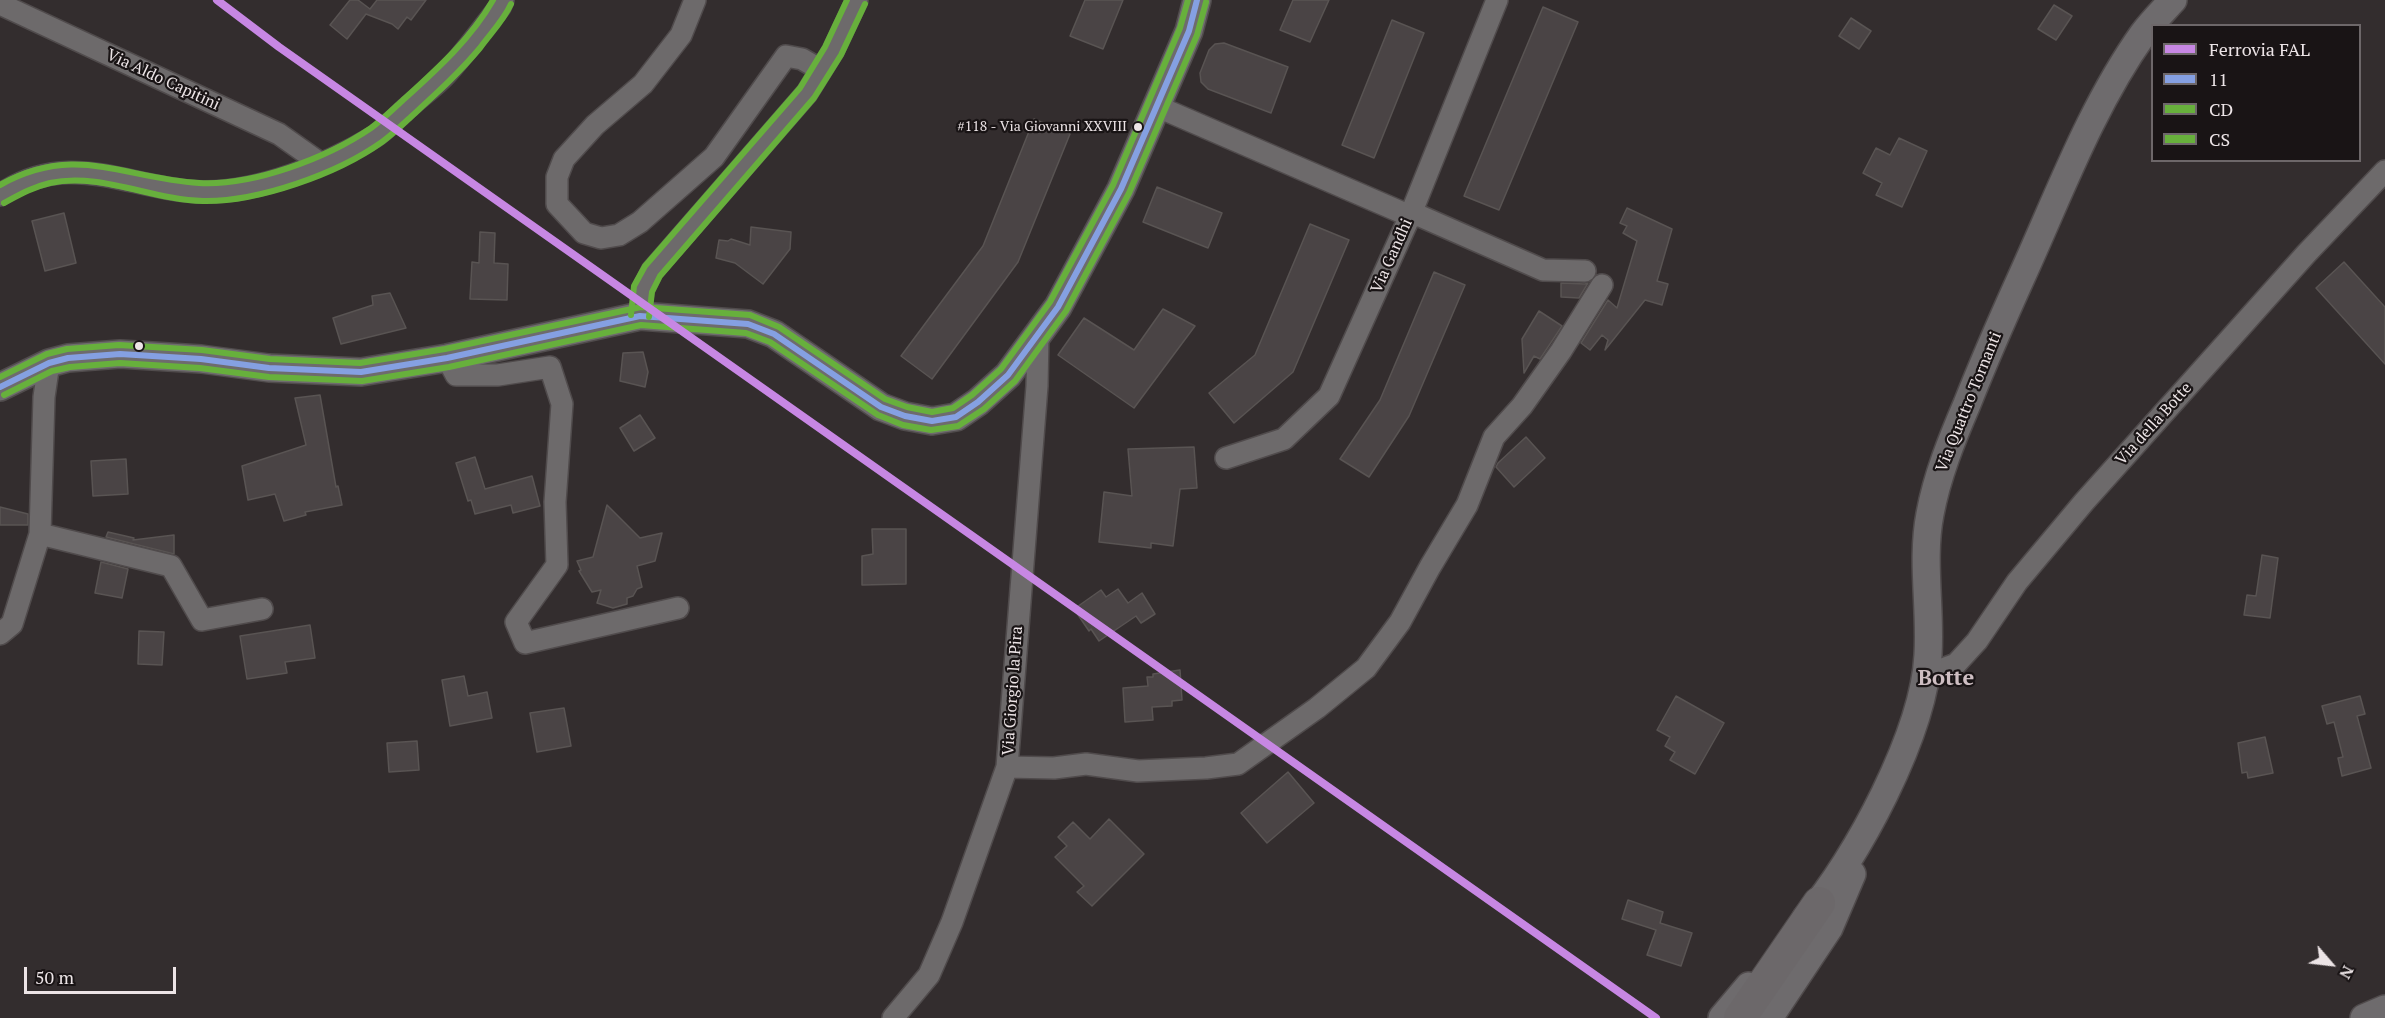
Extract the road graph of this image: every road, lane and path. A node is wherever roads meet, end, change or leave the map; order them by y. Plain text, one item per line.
1 (503, 0) edge
2 (695, 0) edge
3 (857, 0) edge
4 (1197, 0) edge
5 (1497, 0) edge
6 (2173, 0) edge
7 (0, 4) edge
8 (2152, 24) edge
9 (2151, 25) edge
10 (821, 70) junction
11 (1156, 106) junction
12 (320, 164) junction
13 (2385, 171) edge
14 (0, 195) edge
15 (1410, 216) junction
16 (1585, 271) dead end
17 (1602, 285) dead end
18 (640, 316) junction
19 (1038, 336) junction
20 (447, 358) junction
21 (50, 363) junction
22 (0, 387) edge
23 (1226, 458) dead end
24 (40, 534) junction
25 (678, 608) dead end
26 (262, 609) dead end
27 (0, 634) edge
28 (1926, 675) junction
29 (1007, 767) junction
30 (1862, 835) junction
31 (1819, 903) junction
32 (2385, 1009) edge
33 (893, 1018) edge
34 (1722, 1018) edge
35 (1740, 1018) edge
36 (1769, 1018) edge
37 (2364, 1018) edge

1 - 12 street
2 - 10 street
3 - 10 street
4 - 11 main road
5 - 15 street, Via Gandhi
6 - 8 main road, Via Quattro Tornanti
7 - 12 street, Via Aldo Capitini
9 - 28 main road, Via Quattro Tornanti
10 - 18 street
11 - 15 street
11 - 19 main road
12 - 14 street
13 - 28 street, Via della Botte
15 - 16 street
15 - 23 street, Via Gandhi
17 - 29 street
18 - 19 main road
18 - 20 main road
19 - 29 street, Via Giorgio la Pira
20 - 21 main road
20 - 25 street
21 - 22 main road
21 - 24 street
24 - 26 street
24 - 27 street
28 - 30 main road, Via Quattro Tornanti
29 - 33 street, Via Giorgio la Pira
30 - 31 main road
30 - 36 main road
31 - 34 main road
31 - 35 highway
32 - 37 main road

